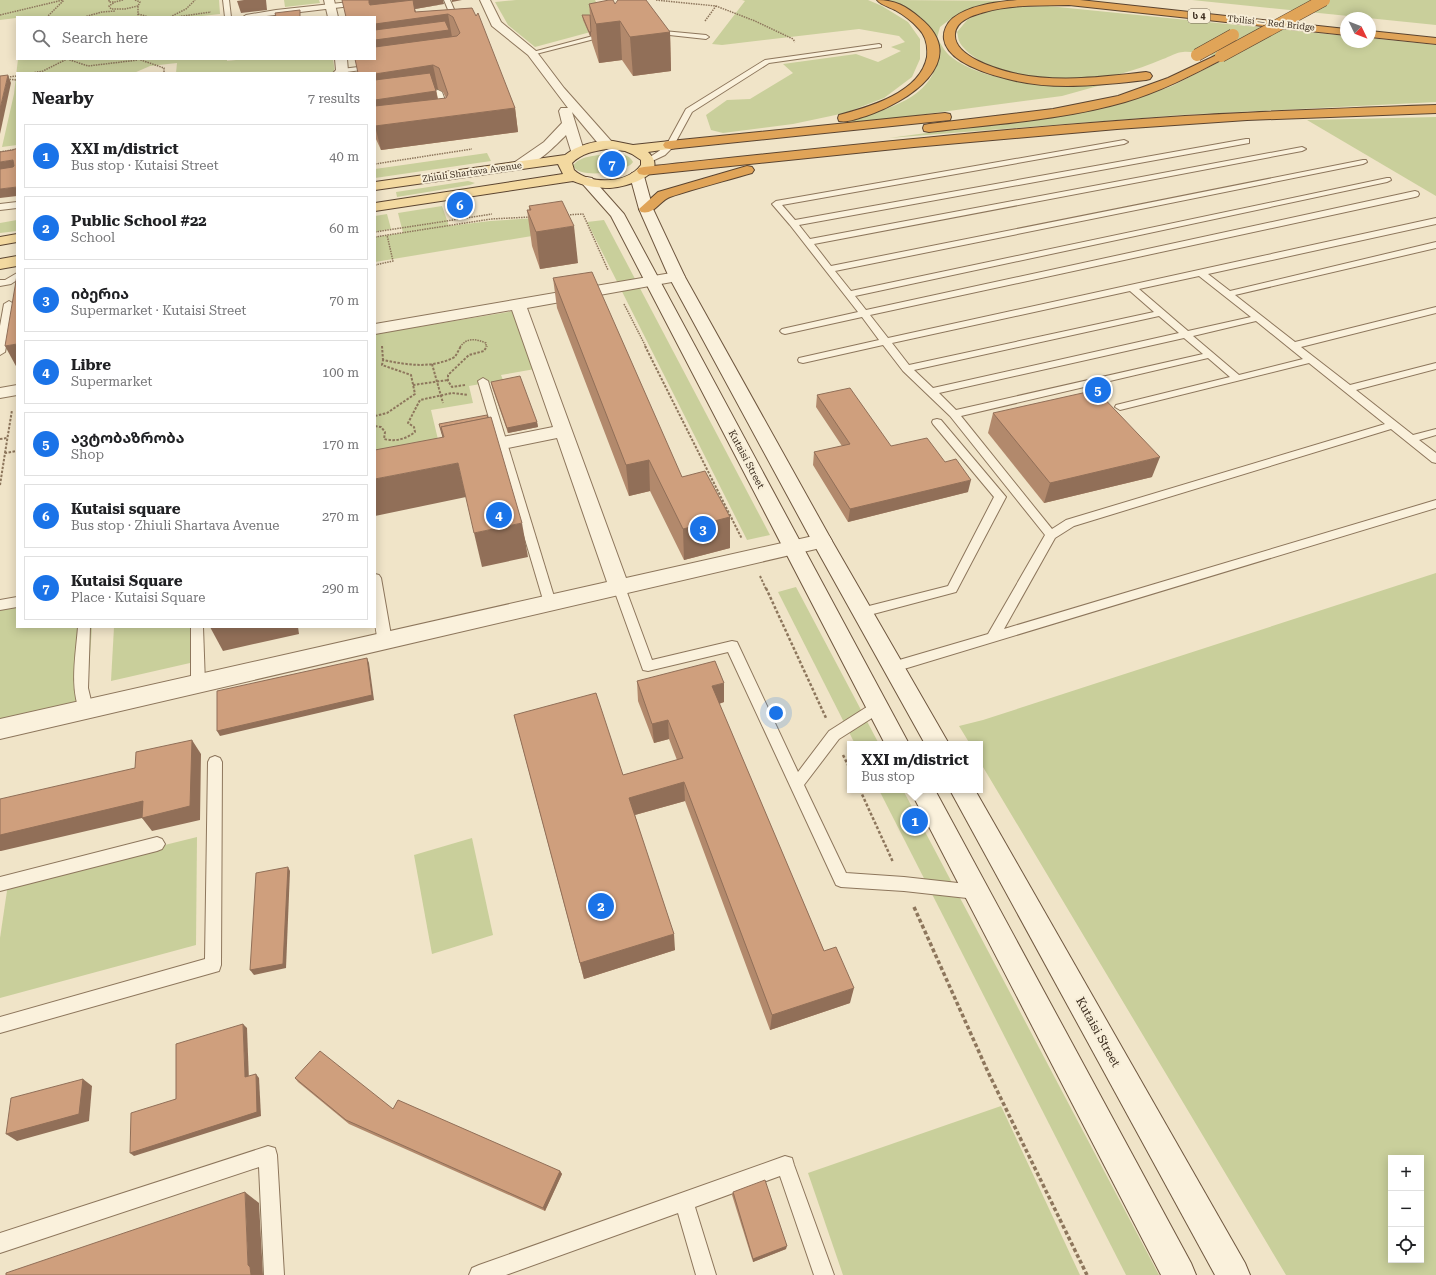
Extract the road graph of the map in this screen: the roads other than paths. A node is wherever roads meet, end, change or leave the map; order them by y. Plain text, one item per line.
1 (226, 0) edge
2 (385, 0) edge
3 (447, 0) edge
4 (485, 0) edge
5 (882, 0) edge
6 (1052, 0) edge
7 (1142, 0) edge
8 (1324, 0) edge
9 (1074, 2) junction
10 (329, 3) edge
11 (227, 14) edge
12 (1271, 14) dead end
13 (250, 16) edge
14 (332, 16) edge
15 (432, 16) edge
16 (1318, 17) dead end
17 (1377, 24) dead end
18 (1436, 30) edge
19 (644, 31) edge
20 (1340, 31) edge
21 (614, 33) edge
22 (1376, 35) edge
23 (706, 38) dead end
24 (1436, 41) edge
25 (880, 46) dead end
26 (532, 53) junction
27 (341, 60) edge
28 (1184, 61) dead end
29 (381, 66) edge
30 (341, 72) edge
31 (560, 91) junction
32 (414, 96) edge
33 (1436, 109) edge
34 (440, 119) edge
35 (568, 124) junction
36 (719, 140) junction
37 (1246, 141) dead end
38 (1124, 142) dead end
39 (607, 144) junction
40 (670, 145) junction
41 (635, 149) junction
42 (1302, 149) dead end
43 (840, 150) junction
44 (573, 154) junction
45 (1363, 162) dead end
46 (520, 165) junction
47 (644, 168) junction
48 (580, 179) junction
49 (1387, 180) dead end
50 (376, 186) edge
51 (1415, 194) dead end
52 (16, 205) edge
53 (0, 207) edge
54 (376, 207) edge
55 (646, 209) junction
56 (1436, 221) edge
57 (793, 223) junction
58 (16, 238) edge
59 (0, 241) edge
60 (808, 242) junction
61 (1436, 246) edge
62 (16, 261) edge
63 (0, 264) edge
64 (829, 269) junction
65 (1201, 273) junction
66 (16, 277) edge
67 (677, 277) junction
68 (653, 281) junction
69 (0, 284) edge
70 (1132, 288) junction
71 (848, 294) junction
72 (1228, 294) junction
73 (9, 304) dead end
74 (518, 304) junction
75 (1436, 310) edge
76 (1162, 313) junction
77 (865, 315) junction
78 (1258, 318) junction
79 (376, 329) edge
80 (785, 331) dead end
81 (1186, 334) junction
82 (886, 342) junction
83 (1293, 346) junction
84 (0, 352) edge
85 (1210, 355) junction
86 (803, 360) dead end
87 (1311, 360) junction
88 (1436, 366) edge
89 (907, 369) junction
90 (1237, 378) junction
91 (483, 381) road end
92 (1348, 389) junction
93 (931, 392) junction
94 (1120, 407) dead end
95 (954, 414) junction
96 (937, 422) dead end
97 (1393, 424) junction
98 (563, 431) junction
99 (1436, 432) edge
100 (1411, 439) junction
101 (502, 443) junction
102 (448, 454) edge
103 (1436, 458) edge
104 (1436, 504) edge
105 (1051, 535) junction
106 (822, 541) junction
107 (794, 548) junction
108 (376, 584) edge
109 (619, 587) junction
110 (16, 602) edge
111 (550, 603) junction
112 (0, 605) edge
113 (862, 612) junction
114 (84, 628) edge
115 (197, 628) edge
116 (993, 637) junction
117 (385, 641) junction
118 (894, 667) junction
119 (198, 684) junction
120 (878, 707) junction
121 (86, 709) junction
122 (0, 729) edge
123 (896, 741) edge
124 (935, 741) edge
125 (215, 762) dead end
126 (797, 784) junction
127 (924, 793) edge
128 (964, 793) edge
129 (157, 844) dead end
130 (0, 884) edge
131 (976, 892) junction
132 (0, 1025) edge
133 (684, 1201) junction
134 (0, 1243) edge
135 (274, 1275) edge
136 (479, 1275) edge
137 (706, 1275) edge
138 (824, 1275) edge
139 (1179, 1275) edge
140 (1233, 1275) edge

1 - 11 lane
2 - 10 lane
3 - 15 lane
4 - 26 street
5 - 36 highway
6 - 9 highway, Tbilisi — Red Bridge / ს 4
7 - 16 highway, Tbilisi — Red Bridge / ს 4
8 - 47 highway, bridge
9 - 20 highway, Tbilisi — Red Bridge / ს 4
9 - 36 highway
10 - 13 lane
10 - 14 street
12 - 28 highway, bridge
17 - 18 highway
19 - 23 lane
21 - 26 lane
22 - 24 highway
25 - 40 lane
26 - 31 street
27 - 30 street
29 - 30 lane
31 - 35 street
31 - 39 street
32 - 34 lane
33 - 43 highway
35 - 44 street
35 - 46 street
36 - 40 highway
37 - 57 lane
38 - 57 lane
39 - 41 main road, Zhiuli Shartava Avenue
39 - 44 main road, Zhiuli Shartava Avenue
40 - 41 main road
40 - 47 lane
41 - 47 main road
42 - 60 lane
43 - 47 highway
43 - 55 highway
44 - 46 main road, Zhiuli Shartava Avenue
44 - 48 main road
45 - 64 lane
46 - 50 main road, Zhiuli Shartava Avenue
47 - 48 main road, Zhiuli Shartava Avenue
47 - 55 street
48 - 54 main road, Zhiuli Shartava Avenue
48 - 68 street, Kutaisi Street
49 - 71 lane
51 - 77 lane
52 - 53 lane
55 - 67 street
56 - 65 lane
57 - 60 lane
58 - 59 main road
60 - 64 lane
61 - 72 lane
62 - 63 main road
64 - 71 lane
65 - 70 lane
65 - 72 lane
66 - 69 lane
67 - 68 street
67 - 106 street
68 - 74 street
68 - 107 street, Kutaisi Street
70 - 76 lane
70 - 82 lane
71 - 77 lane
72 - 78 lane
73 - 84 lane
74 - 79 street
74 - 98 street
75 - 83 lane
76 - 81 lane
76 - 89 lane
77 - 80 lane
77 - 82 lane
78 - 81 lane
78 - 83 lane
81 - 85 lane
81 - 93 lane
82 - 86 lane
82 - 89 lane
83 - 87 lane
85 - 90 lane
85 - 95 lane
87 - 90 lane
87 - 92 lane
88 - 92 lane
89 - 93 lane
90 - 94 lane
91 - 101 lane
92 - 97 lane
93 - 95 lane
95 - 105 lane
96 - 113 lane
97 - 100 lane
97 - 105 lane
98 - 101 street
98 - 109 street
99 - 100 lane
100 - 103 lane
101 - 102 street
101 - 111 lane
104 - 116 lane
105 - 116 lane
106 - 107 street
106 - 113 street
107 - 109 street
107 - 120 street, Kutaisi Street
108 - 117 lane
109 - 111 street
109 - 126 lane
110 - 112 lane
111 - 117 street
113 - 118 street
114 - 121 lane
115 - 119 lane
116 - 118 lane
117 - 119 street
118 - 124 street
119 - 121 street
120 - 123 street, Kutaisi Street
120 - 126 lane
121 - 122 street
125 - 132 lane
126 - 131 lane
127 - 131 street
128 - 140 street, Kutaisi Street
129 - 130 lane
131 - 139 street
133 - 136 lane
133 - 137 lane
133 - 138 lane
134 - 135 lane

